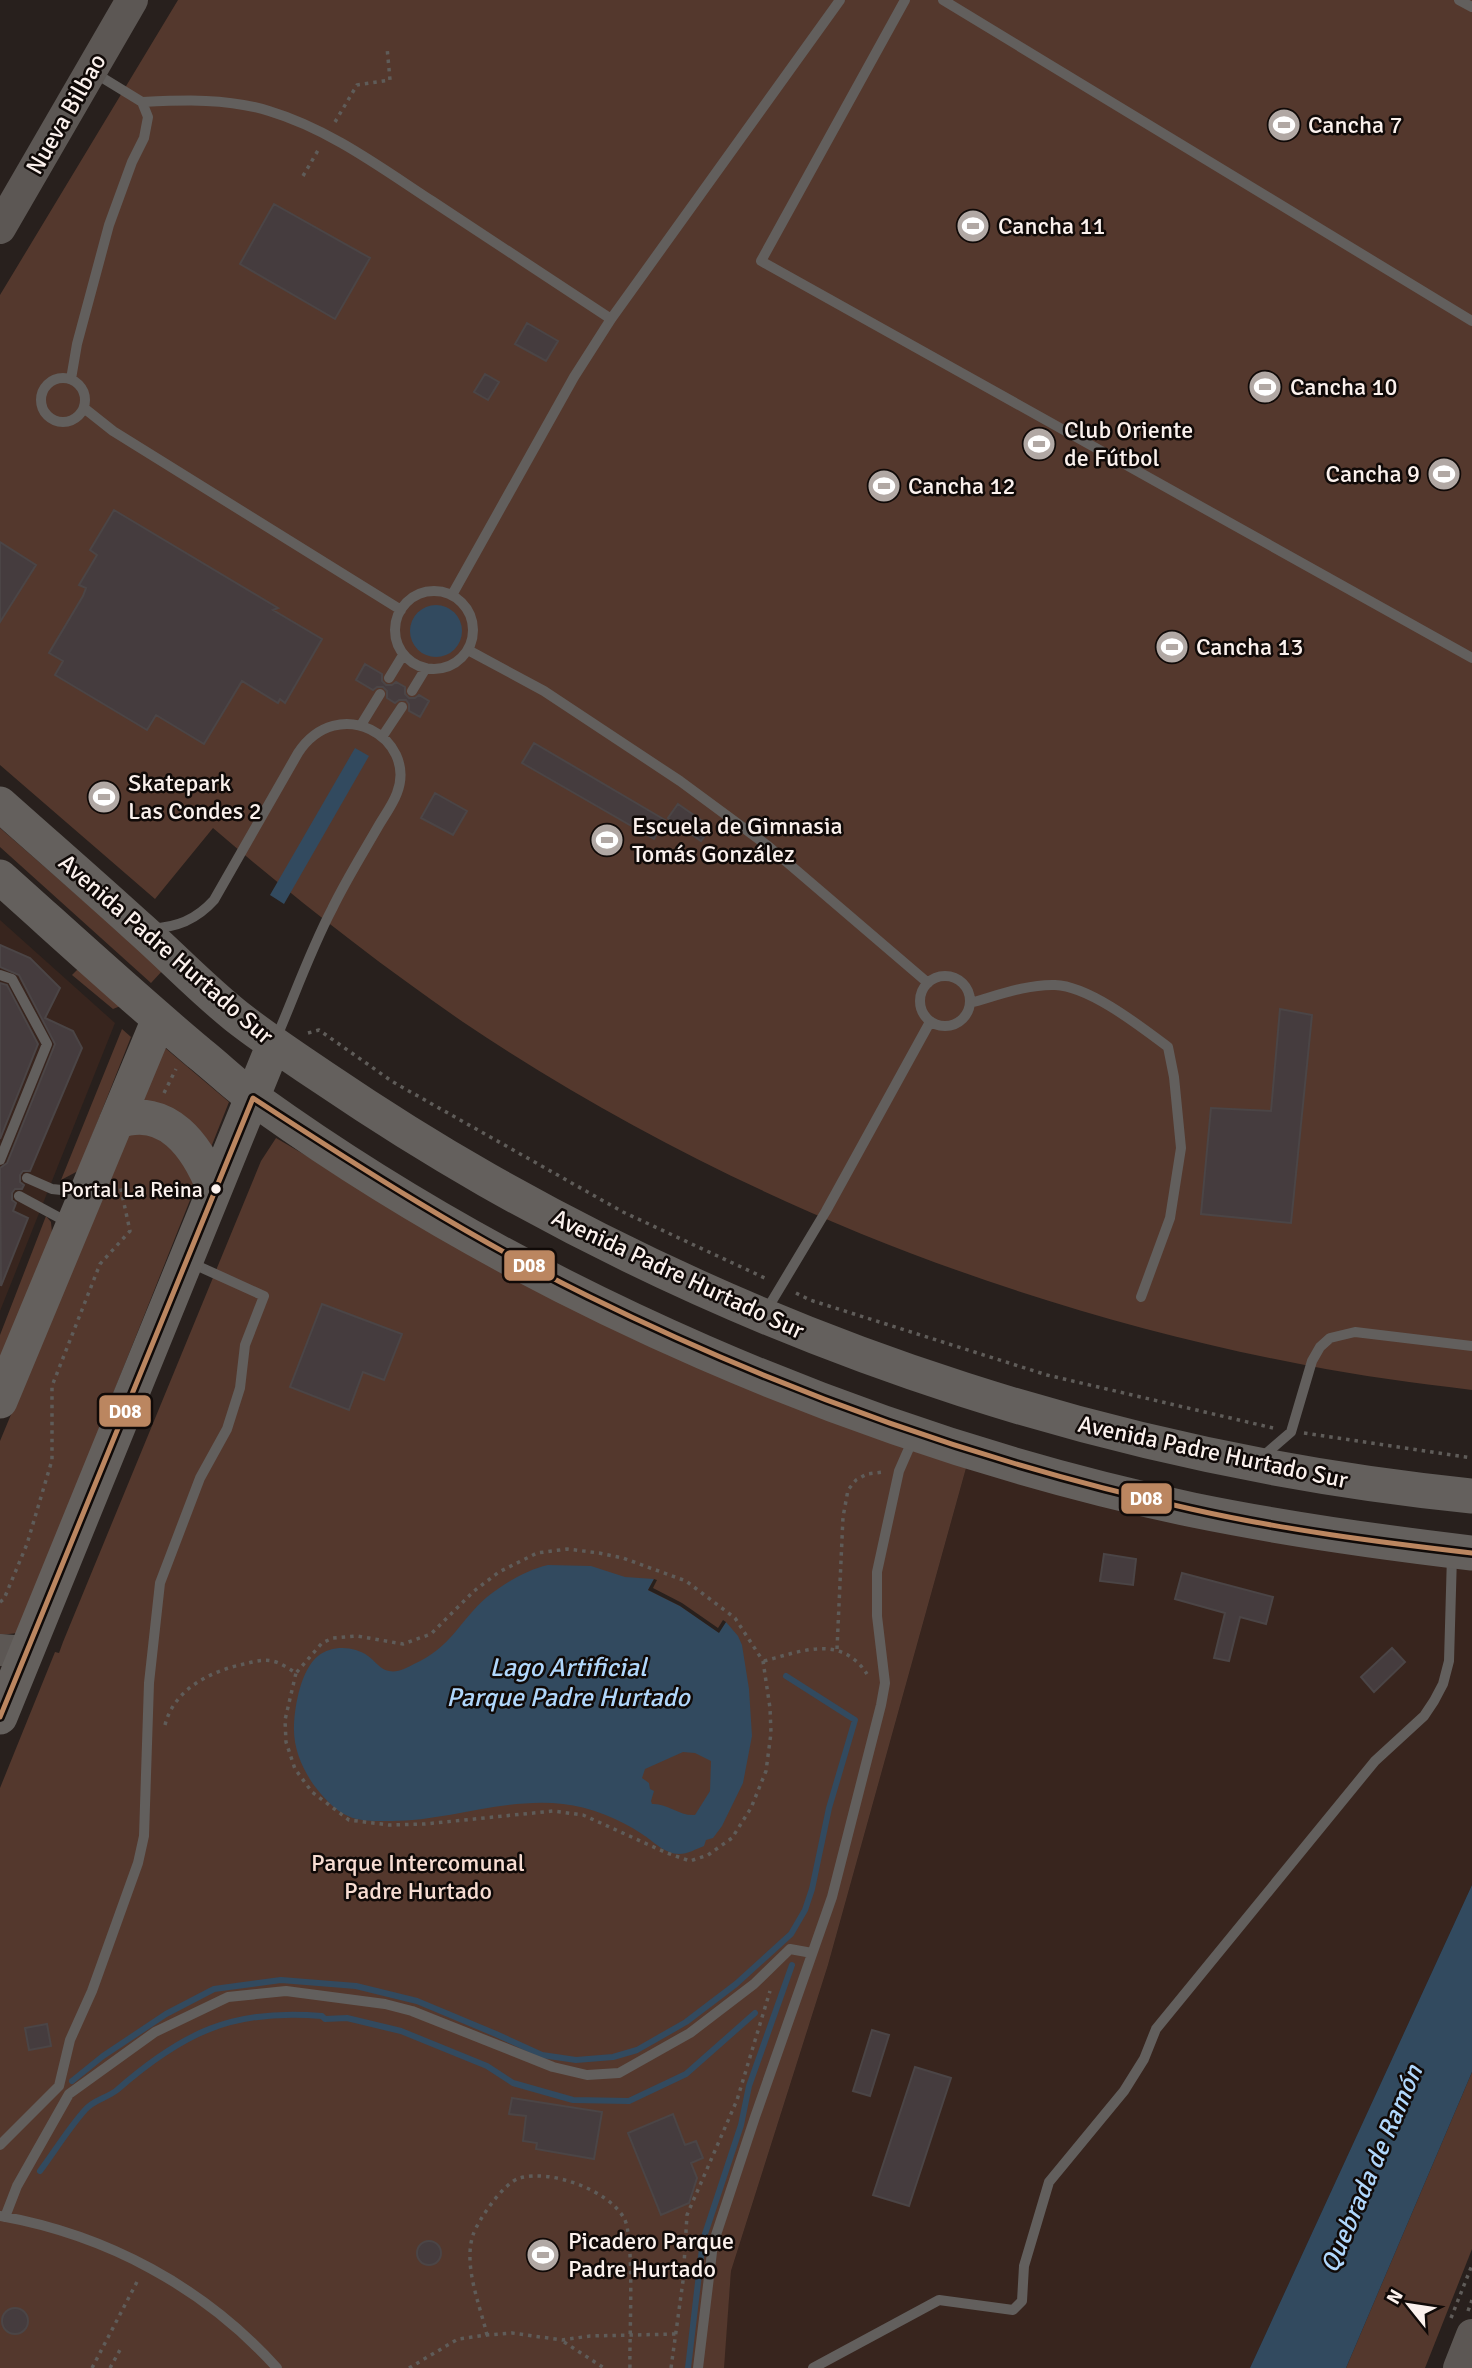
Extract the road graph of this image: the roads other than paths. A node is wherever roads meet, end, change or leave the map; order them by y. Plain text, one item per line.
1 (132, 0) edge
2 (840, 0) edge
3 (905, 0) edge
4 (943, 0) edge
5 (1460, 0) edge
6 (1472, 7) edge
7 (91, 71) junction
8 (142, 102) junction
9 (0, 228) edge
10 (611, 319) junction
11 (1472, 321) edge
12 (71, 379) junction
13 (84, 408) junction
14 (452, 595) junction
15 (401, 610) junction
16 (468, 650) junction
17 (403, 654) junction
18 (1472, 658) edge
19 (426, 668) junction
20 (389, 678) dead end
21 (412, 691) dead end
22 (380, 694) dead end
23 (402, 706) dead end
24 (360, 725) junction
25 (382, 737) junction
26 (0, 804) edge
27 (0, 877) edge
28 (137, 926) junction
29 (0, 975) edge
30 (928, 983) junction
31 (970, 1003) junction
32 (235, 1015) junction
33 (159, 1019) junction
34 (930, 1022) junction
35 (274, 1044) junction
36 (253, 1098) junction
37 (127, 1119) junction
38 (0, 1160) edge
39 (27, 1178) dead end
40 (103, 1187) junction
41 (214, 1189) junction
42 (19, 1196) dead end
43 (73, 1225) junction
44 (185, 1260) junction
45 (1141, 1297) dead end
46 (763, 1317) junction
47 (1472, 1346) edge
48 (0, 1401) edge
49 (923, 1436) junction
50 (1254, 1465) junction
51 (1472, 1496) edge
52 (1462, 1552) edge
53 (10, 1666) edge
54 (0, 1717) edge
55 (812, 1954) junction
56 (0, 2144) edge
57 (3, 2216) edge
58 (1472, 2335) edge
59 (277, 2368) edge
60 (698, 2368) edge
61 (813, 2368) edge
62 (1459, 2368) edge

1 - 7 street, Nueva Bilbao
2 - 10 lane
3 - 18 lane
4 - 11 lane
5 - 6 lane
7 - 8 lane
7 - 9 street, Nueva Bilbao
8 - 10 lane
8 - 12 lane
10 - 14 lane
12 - 13 lane
12 - 13 lane
13 - 15 lane
14 - 15 lane
14 - 16 lane
15 - 17 lane
16 - 19 lane
16 - 30 lane
17 - 19 lane
17 - 20 lane
19 - 21 lane
22 - 24 lane
23 - 25 lane
24 - 25 lane
24 - 28 lane
25 - 35 lane
26 - 28 main road, Avenida Padre Hurtado Sur
27 - 33 main road
28 - 32 main road, Avenida Padre Hurtado Sur
29 - 38 lane
30 - 31 lane
30 - 34 lane
31 - 34 lane
31 - 45 lane
32 - 33 main road
32 - 35 main road, Avenida Padre Hurtado Sur
33 - 36 main road
33 - 37 main road
34 - 46 lane
35 - 36 main road
35 - 46 main road, Avenida Padre Hurtado Sur
36 - 41 main road
36 - 49 main road
37 - 40 main road
37 - 41 main road
39 - 40 lane
40 - 43 main road
41 - 44 main road
42 - 43 lane
43 - 48 main road
44 - 53 main road
44 - 56 lane
46 - 50 main road, Avenida Padre Hurtado Sur
47 - 50 lane
49 - 52 main road
49 - 55 lane
50 - 51 main road, Avenida Padre Hurtado Sur
52 - 61 lane
53 - 54 main road
55 - 57 lane
55 - 60 lane
57 - 59 lane
58 - 62 street

